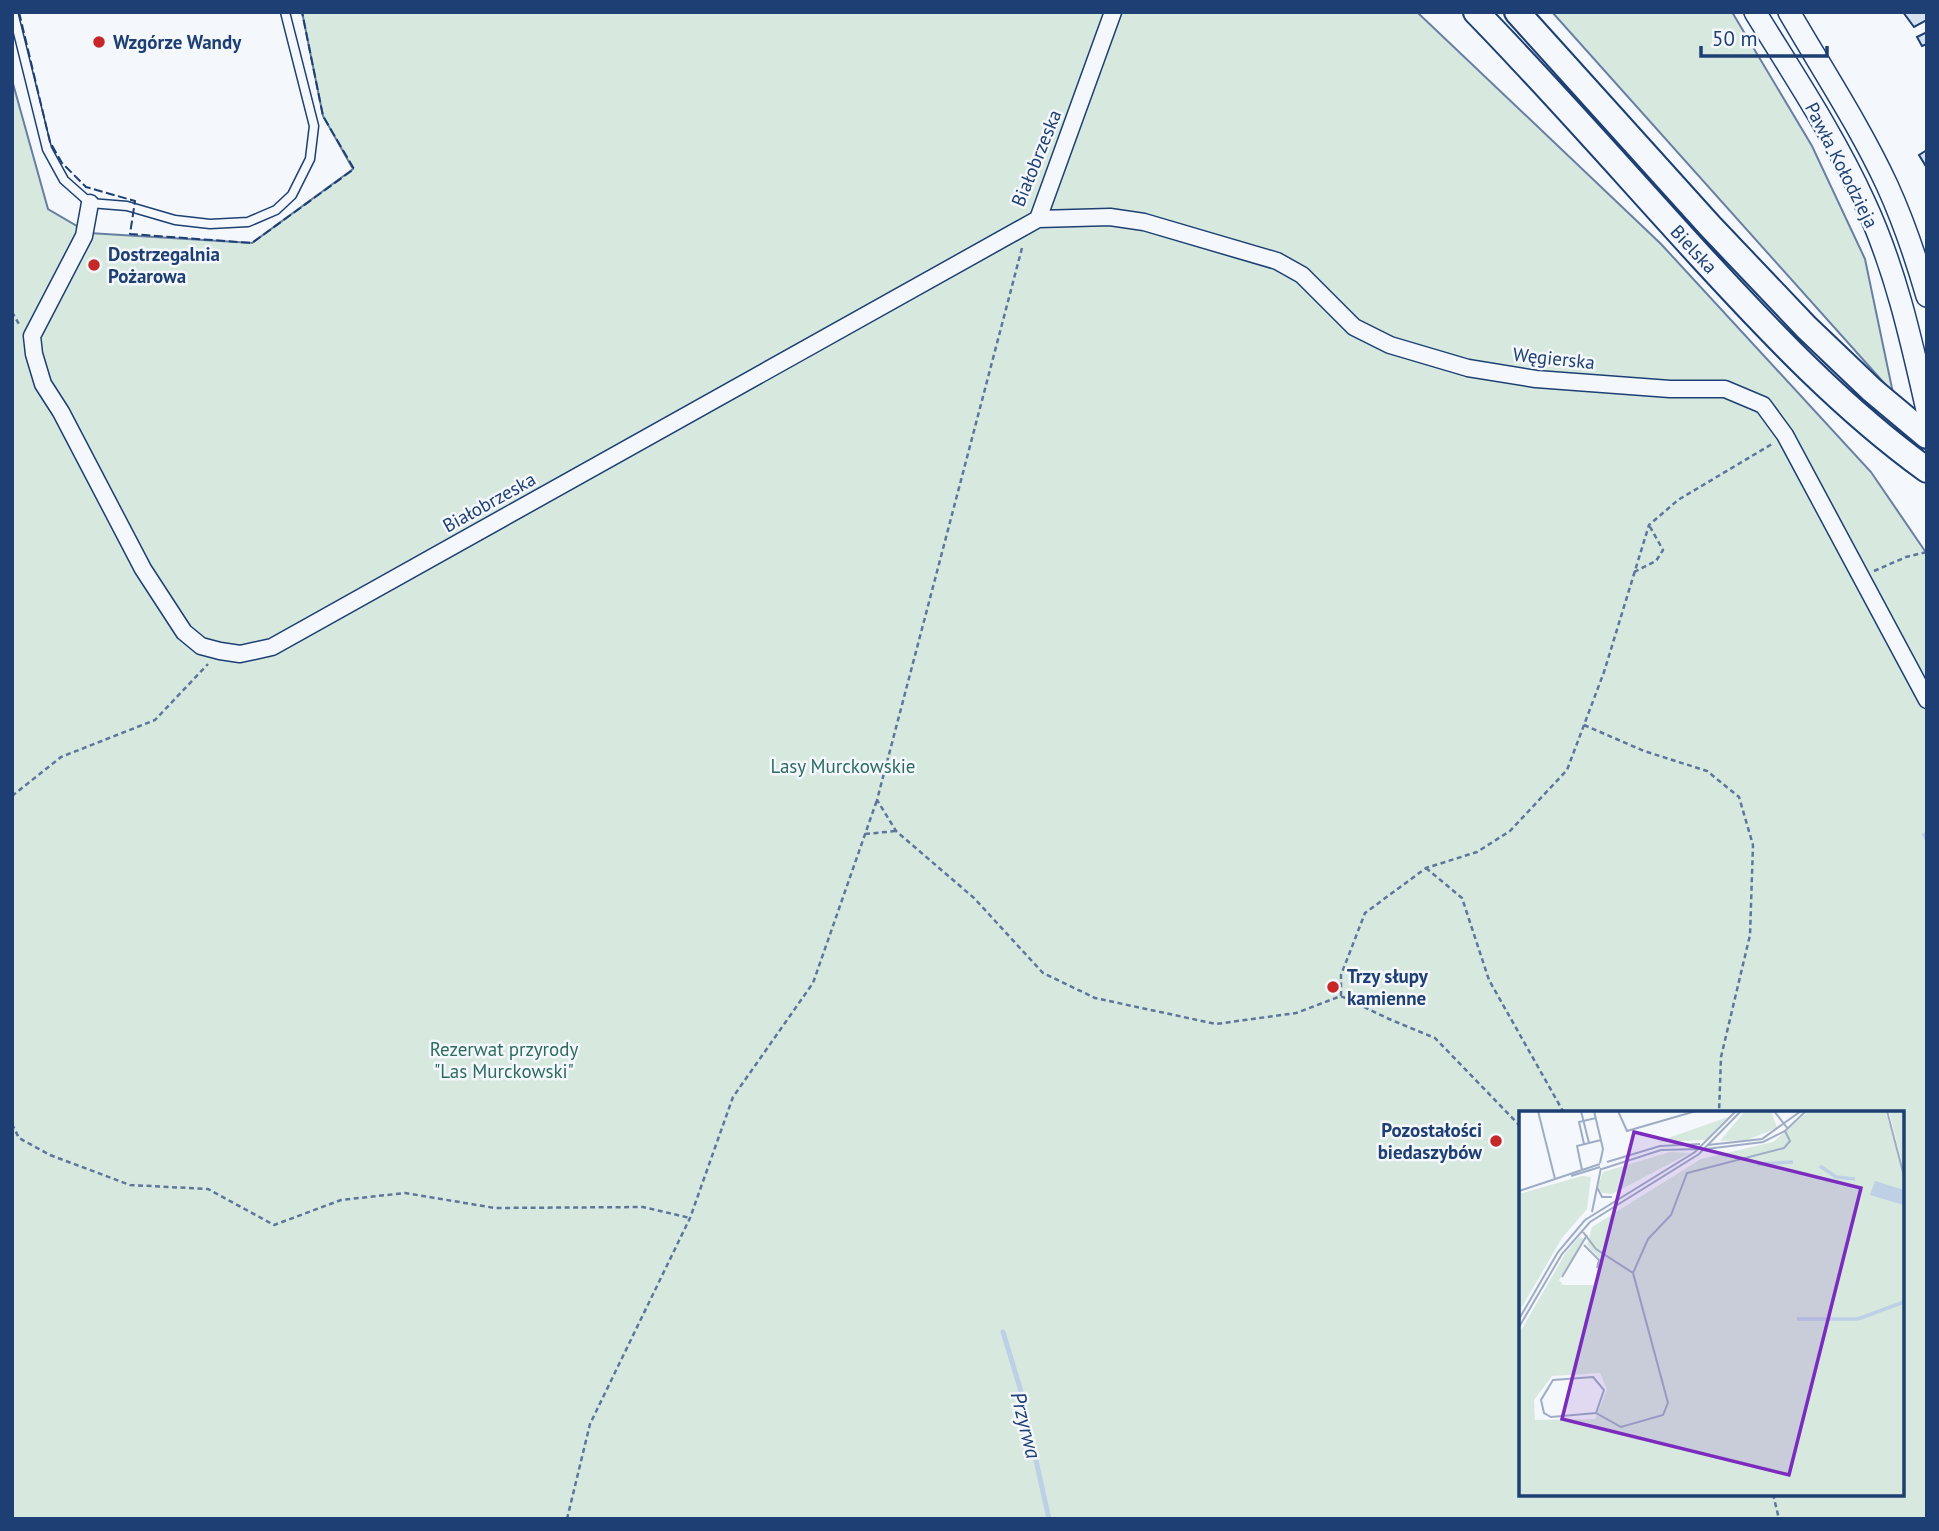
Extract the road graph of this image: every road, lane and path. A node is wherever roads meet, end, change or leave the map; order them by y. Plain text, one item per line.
1 (13, 12) edge
2 (285, 12) edge
3 (1113, 12) edge
4 (1476, 12) edge
5 (1755, 12) edge
6 (1789, 12) edge
7 (1521, 16) edge
8 (90, 203) junction
9 (1038, 219) junction
10 (1927, 296) edge
11 (1927, 410) edge
12 (1785, 435) junction
13 (1927, 436) edge
14 (1927, 470) edge
15 (1649, 525) junction
16 (1927, 552) edge
17 (1634, 572) junction
18 (1862, 578) junction
19 (220, 651) junction
20 (1927, 700) edge
21 (1583, 725) junction
22 (12, 796) edge
23 (877, 800) junction
24 (896, 831) junction
25 (866, 834) junction
26 (1426, 868) junction
27 (1340, 996) junction
28 (1563, 1111) edge
29 (1719, 1111) edge
30 (12, 1124) edge
31 (1519, 1125) edge
32 (690, 1218) junction
33 (1773, 1496) edge
34 (567, 1519) edge
35 (1779, 1519) edge

1 - 8 lane
2 - 8 lane
3 - 9 street, Białobrzeska
4 - 14 main road, Bielska
5 - 11 street, Pawła Kołodzieja
6 - 10 street, Pawła Kołodzieja
7 - 13 main road, Bielska
8 - 19 street, Białobrzeska
9 - 12 street, Węgierska
9 - 19 street, Białobrzeska
9 - 23 path
12 - 15 path
12 - 18 street, Węgierska
15 - 17 path
15 - 17 path
16 - 18 path
17 - 21 path
18 - 20 street, Węgierska
19 - 22 path
21 - 26 path
21 - 29 path
23 - 24 path
23 - 25 path
24 - 25 path
24 - 27 path
25 - 32 path
26 - 27 path
26 - 28 path
27 - 31 path
30 - 32 path
32 - 34 path
33 - 35 path

